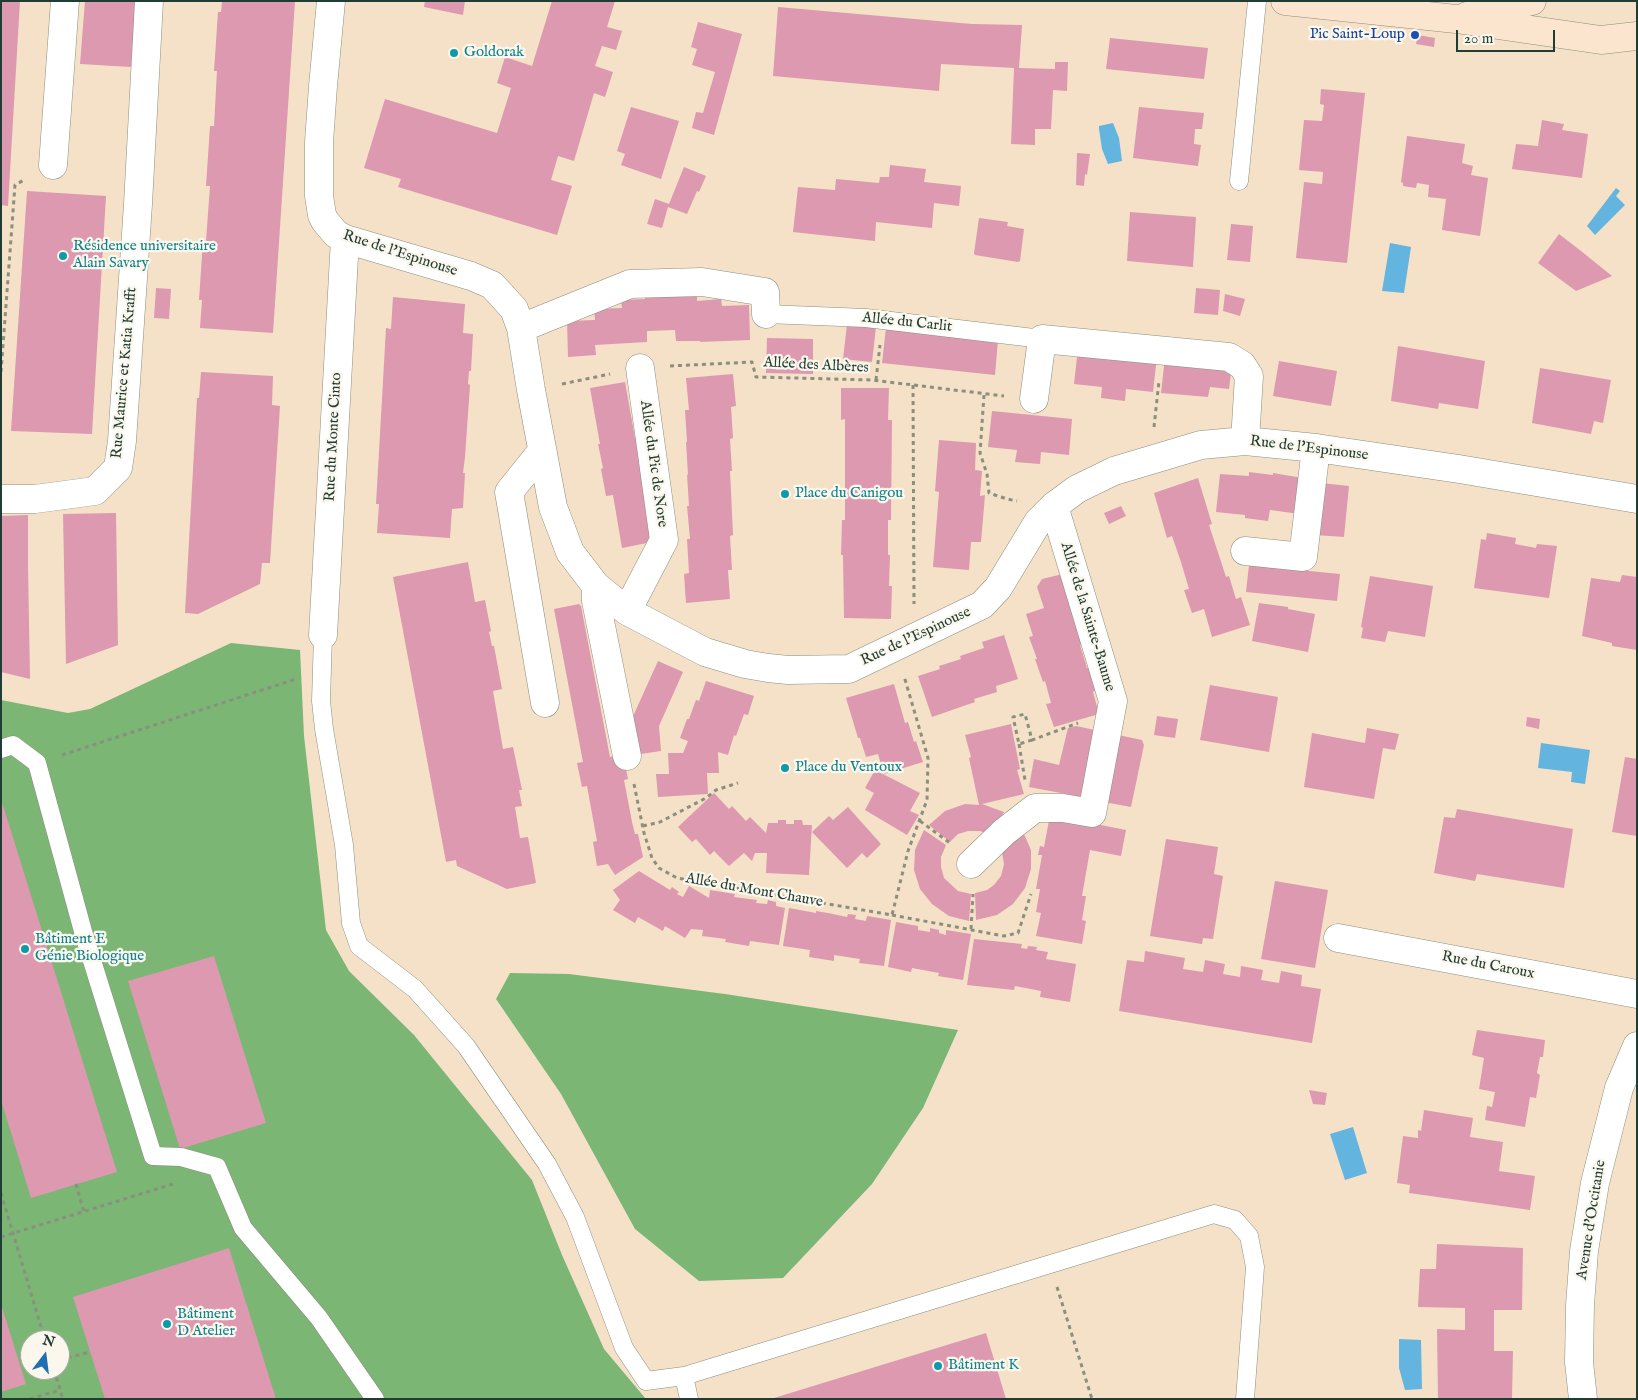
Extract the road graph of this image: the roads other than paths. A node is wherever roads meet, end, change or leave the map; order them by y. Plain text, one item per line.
1 (65, 1) edge
2 (148, 1) edge
3 (331, 1) edge
4 (1256, 1) edge
5 (1532, 1) edge
6 (1291, 2) edge
7 (1456, 19) junction
8 (1637, 36) edge
9 (53, 165) road end
10 (1239, 181) dead end
11 (345, 239) junction
12 (766, 314) joint
13 (521, 328) junction
14 (1042, 339) junction
15 (640, 368) road end
16 (1034, 399) road end
17 (1245, 441) junction
18 (1316, 448) junction
19 (542, 451) junction
20 (1, 499) edge
21 (1637, 500) edge
22 (1054, 506) junction
23 (1245, 551) dead end
24 (596, 586) junction
25 (627, 611) junction
26 (323, 635) joint
27 (545, 703) dead end
28 (1, 749) edge
29 (627, 756) road end
30 (966, 866) road end
31 (1338, 938) dead end
32 (1637, 994) edge
33 (1637, 1046) edge
34 (684, 1376) junction
35 (375, 1399) edge
36 (689, 1399) edge
37 (1245, 1399) edge
38 (1583, 1399) edge

1 - 9 street
2 - 20 street, Rue Maurice et Katia Krafft
3 - 11 street, Rue de l'Espinouse
4 - 10 lane
5 - 7 main road
6 - 7 main road
7 - 8 main road
11 - 13 street, Rue de l'Espinouse
11 - 26 street, Rue du Monte Cinto
12 - 13 street, Allée du Carlit
12 - 14 lane, Allée du Carlit
13 - 19 street, Rue de l'Espinouse
14 - 16 street
14 - 17 street, Allée du Carlit
15 - 25 street, Allée du Pic de Nore
17 - 18 street, Rue de l'Espinouse
17 - 22 street, Rue de l'Espinouse
18 - 21 street, Rue de l'Espinouse
18 - 23 street
19 - 24 street, Rue de l'Espinouse
19 - 27 street
22 - 25 street, Rue de l'Espinouse
22 - 30 street, Allée de la Sainte-Baume
24 - 25 street, Rue de l'Espinouse
24 - 29 street
26 - 34 lane
28 - 35 lane
31 - 32 street, Rue du Caroux
33 - 38 street, Avenue d'Occitanie
34 - 36 lane
34 - 37 lane

